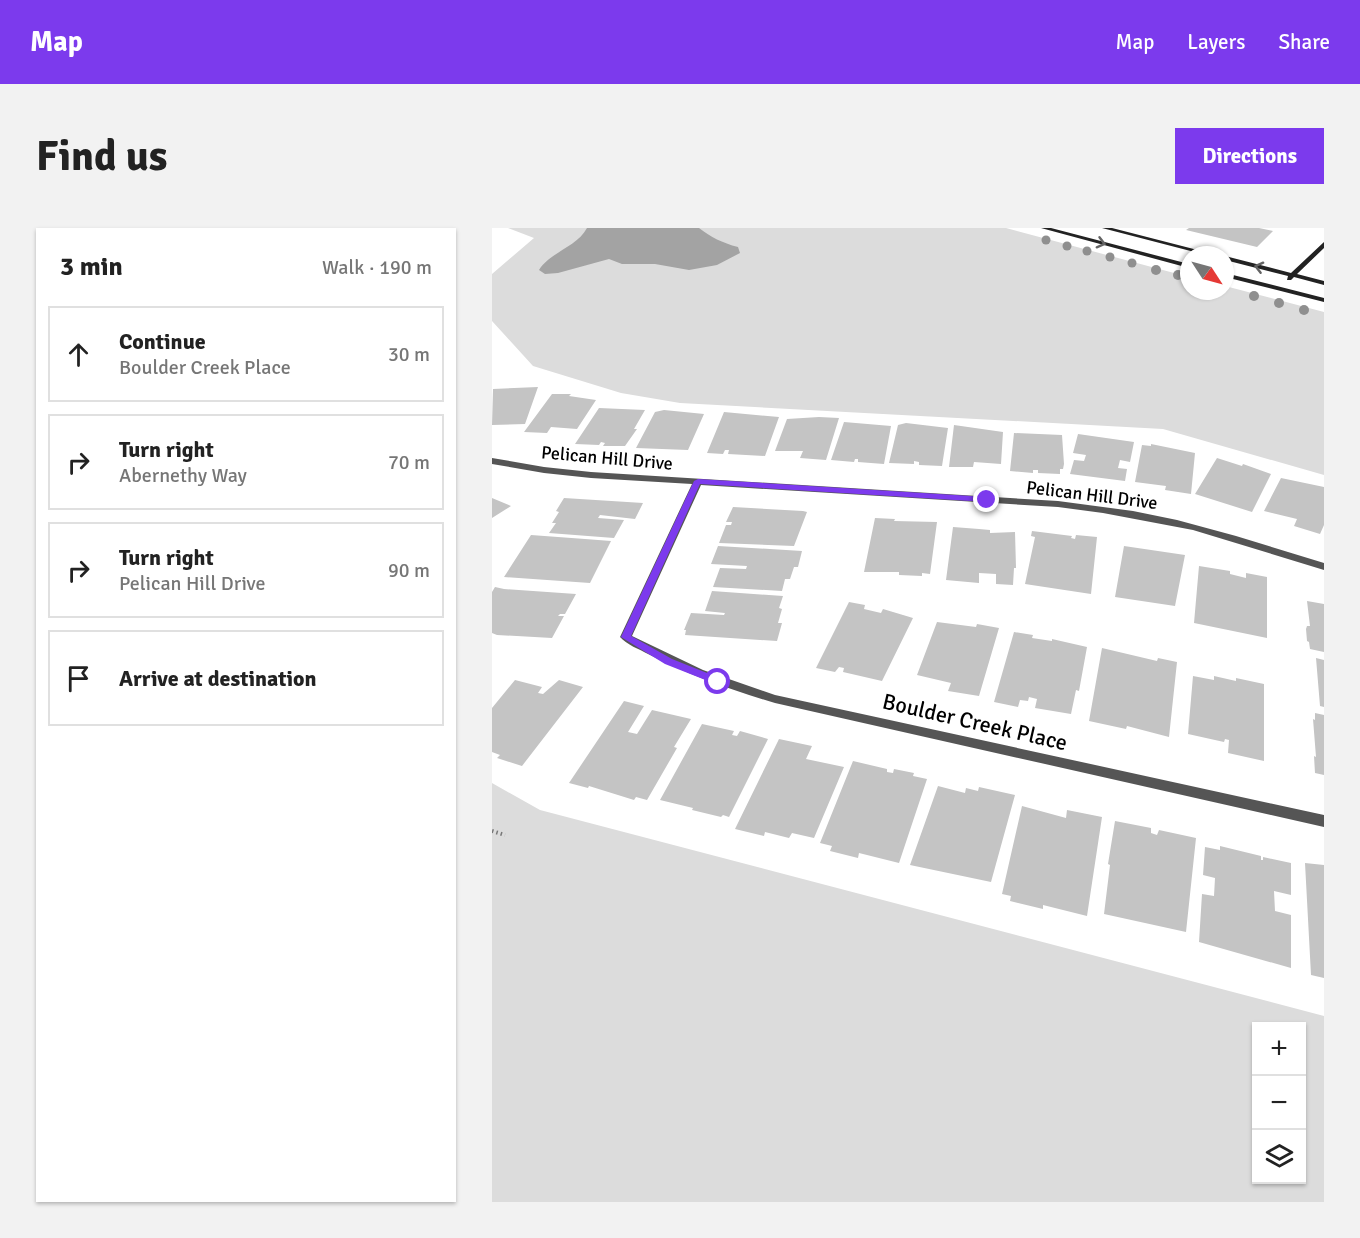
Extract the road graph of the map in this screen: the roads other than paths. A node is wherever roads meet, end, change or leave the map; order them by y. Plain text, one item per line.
1 (1044, 228) edge
2 (1105, 228) edge
3 (1324, 244) edge
4 (1180, 247) edge
5 (1234, 260) edge
6 (1180, 264) edge
7 (1293, 275) junction
8 (1234, 277) edge
9 (1324, 283) edge
10 (1280, 289) junction
11 (1324, 300) edge
12 (492, 460) edge
13 (698, 481) junction
14 (1324, 567) edge
15 (1324, 821) edge

1 -> 6 main road
2 - 4 main road
3 - 7 main road
7 -> 5 main road
7 - 9 main road
7 - 10 main road
8 - 10 main road
10 - 11 main road
12 - 13 street, Pelican Hill Drive
13 - 14 street, Pelican Hill Drive
13 - 15 street, Boulder Creek Place

